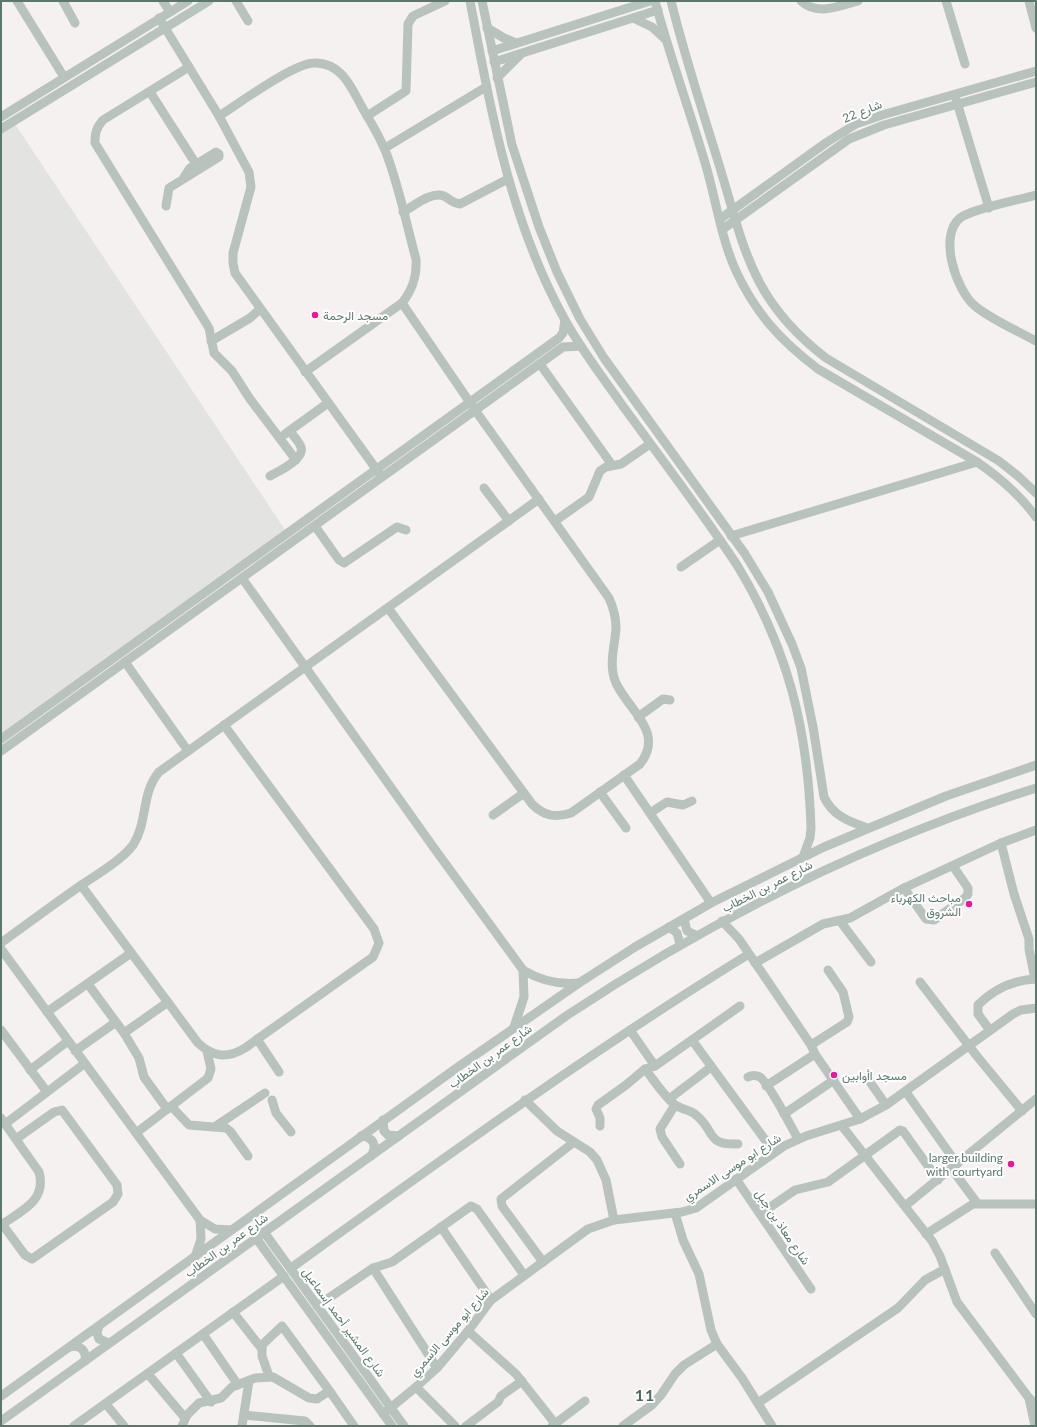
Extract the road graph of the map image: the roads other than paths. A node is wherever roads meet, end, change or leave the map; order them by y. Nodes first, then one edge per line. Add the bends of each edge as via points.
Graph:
1 (17, 1) edge
2 (63, 1) edge
3 (164, 1) edge
4 (188, 1) edge
5 (209, 1) edge
6 (236, 1) edge
7 (445, 1) edge
8 (470, 1) edge
9 (482, 1) edge
10 (650, 1) edge
11 (671, 1) edge
12 (800, 1) edge
13 (858, 1) edge
14 (946, 1) edge
15 (1029, 1) edge
16 (631, 4) edge
17 (657, 5) edge
18 (170, 12) junction
19 (159, 18) junction
20 (633, 18) junction
21 (248, 21) dead end
22 (75, 23) dead end
23 (165, 28) junction
24 (487, 28) junction
25 (1036, 28) edge
26 (667, 41) junction
27 (516, 43) junction
28 (492, 51) junction
29 (522, 53) junction
30 (494, 62) junction
31 (965, 64) dead end
32 (189, 67) junction
33 (1036, 71) edge
34 (64, 77) junction
35 (497, 78) junction
36 (1036, 82) edge
37 (486, 87) junction
38 (150, 92) junction
39 (955, 94) junction
40 (958, 104) junction
41 (219, 116) junction
42 (367, 116) junction
43 (1, 117) edge
44 (1, 129) edge
45 (385, 148) junction
46 (508, 179) junction
47 (1036, 195) edge
48 (166, 206) dead end
49 (989, 208) junction
50 (732, 210) junction
51 (403, 212) junction
52 (720, 219) junction
53 (736, 221) junction
54 (538, 227) junction
55 (723, 229) junction
56 (525, 232) junction
57 (546, 246) junction
58 (533, 251) junction
59 (402, 302) junction
60 (260, 310) junction
61 (565, 320) junction
62 (211, 341) junction
63 (1036, 341) edge
64 (581, 346) junction
65 (540, 364) junction
66 (305, 372) junction
67 (470, 402) junction
68 (328, 403) junction
69 (640, 408) junction
70 (475, 410) junction
71 (630, 416) junction
72 (290, 431) junction
73 (280, 438) junction
74 (650, 444) junction
75 (296, 460) junction
76 (976, 462) junction
77 (612, 465) junction
78 (376, 469) junction
79 (270, 476) dead end
80 (382, 478) junction
81 (484, 488) dead end
82 (1036, 493) edge
83 (539, 499) junction
84 (1034, 512) edge
85 (509, 521) junction
86 (555, 521) junction
87 (315, 526) junction
88 (406, 530) dead end
89 (732, 536) junction
90 (720, 540) junction
91 (681, 567) dead end
92 (242, 578) junction
93 (388, 608) junction
94 (780, 615) junction
95 (768, 621) junction
96 (125, 662) junction
97 (305, 667) junction
98 (670, 700) dead end
99 (638, 717) junction
100 (224, 725) junction
101 (1, 739) edge
102 (1, 751) edge
103 (188, 751) junction
104 (1036, 765) edge
105 (624, 775) junction
106 (1036, 788) edge
107 (600, 792) junction
108 (524, 793) junction
109 (692, 801) dead end
110 (650, 813) junction
111 (494, 815) dead end
112 (626, 828) dead end
113 (866, 828) junction
114 (1036, 830) edge
115 (1001, 843) junction
116 (803, 857) junction
117 (953, 866) junction
118 (81, 885) junction
119 (904, 888) junction
120 (711, 903) junction
121 (684, 919) junction
122 (722, 921) junction
123 (840, 921) junction
124 (670, 927) junction
125 (696, 935) junction
126 (1, 943) edge
127 (680, 944) junction
128 (1, 949) edge
129 (132, 953) junction
130 (749, 954) junction
131 (871, 962) dead end
132 (755, 963) junction
133 (523, 970) junction
134 (828, 970) dead end
135 (1035, 979) edge
136 (920, 982) dead end
137 (579, 983) junction
138 (88, 984) junction
139 (168, 1002) junction
140 (740, 1006) dead end
141 (1036, 1008) edge
142 (47, 1012) junction
143 (116, 1022) junction
144 (514, 1028) junction
145 (989, 1029) junction
146 (1, 1030) edge
147 (630, 1030) junction
148 (124, 1033) junction
149 (257, 1039) junction
150 (692, 1040) junction
151 (68, 1041) junction
152 (810, 1045) junction
153 (968, 1046) junction
154 (75, 1051) junction
155 (206, 1051) junction
156 (815, 1054) junction
157 (84, 1064) junction
158 (655, 1066) junction
159 (711, 1067) junction
160 (645, 1069) junction
161 (30, 1070) junction
162 (279, 1072) dead end
163 (748, 1077) dead end
164 (834, 1080) junction
165 (870, 1082) dead end
166 (766, 1086) junction
167 (47, 1092) junction
168 (265, 1092) dead end
169 (906, 1092) junction
170 (272, 1100) dead end
171 (525, 1100) junction
172 (1036, 1100) edge
173 (672, 1102) junction
174 (886, 1104) junction
175 (169, 1108) junction
176 (1022, 1111) junction
177 (784, 1114) junction
178 (860, 1119) junction
179 (383, 1120) junction
180 (3, 1121) edge
181 (216, 1126) junction
182 (600, 1126) dead end
183 (842, 1126) junction
184 (291, 1132) dead end
185 (136, 1133) junction
186 (360, 1136) junction
187 (399, 1136) junction
188 (16, 1139) junction
189 (798, 1139) junction
190 (574, 1142) junction
191 (738, 1144) dead end
192 (774, 1152) junction
193 (865, 1155) junction
194 (248, 1156) dead end
195 (371, 1156) junction
196 (680, 1164) dead end
197 (954, 1166) junction
198 (736, 1179) junction
199 (938, 1180) junction
200 (977, 1203) junction
201 (1036, 1204) edge
202 (904, 1206) junction
203 (674, 1212) junction
204 (760, 1214) junction
205 (200, 1220) junction
206 (614, 1220) junction
207 (2, 1225) edge
208 (441, 1227) junction
209 (232, 1230) junction
210 (264, 1232) junction
211 (926, 1234) junction
212 (256, 1238) junction
213 (995, 1253) dead end
214 (195, 1257) junction
215 (543, 1262) junction
216 (291, 1268) junction
217 (373, 1268) junction
218 (945, 1269) junction
219 (524, 1275) junction
220 (284, 1276) junction
221 (811, 1289) dead end
222 (491, 1300) junction
223 (318, 1306) junction
224 (1035, 1311) edge
225 (233, 1312) junction
226 (99, 1326) junction
227 (468, 1332) junction
228 (202, 1334) junction
229 (109, 1343) junction
230 (717, 1344) junction
231 (70, 1346) junction
232 (262, 1349) junction
233 (176, 1353) junction
234 (85, 1361) junction
235 (437, 1368) junction
236 (148, 1374) junction
237 (269, 1376) junction
238 (249, 1380) junction
239 (522, 1381) junction
240 (238, 1385) junction
241 (416, 1387) junction
242 (331, 1393) junction
243 (1, 1396) edge
244 (1033, 1401) edge
245 (211, 1402) junction
246 (585, 1402) dead end
247 (758, 1403) junction
248 (106, 1404) junction
249 (391, 1408) junction
250 (383, 1414) junction
251 (244, 1415) junction
252 (1, 1421) edge
253 (184, 1422) edge
254 (554, 1425) edge
255 (74, 1426) edge
256 (124, 1426) edge
257 (242, 1426) edge
258 (310, 1426) edge
259 (354, 1426) edge
260 (392, 1426) edge
261 (404, 1426) edge
262 (455, 1426) edge
263 (466, 1426) edge
264 (623, 1426) edge
265 (772, 1426) edge
266 (1034, 1426) edge

1 - 34 street
2 - 22 street
3 - 18 street
4 - 18 street
5 - 23 street
6 - 21 street
7 - 42 street via 413,16 408,24 406,91
8 - 37 street
9 - 24 street
10 - 16 street
11 - 50 street
12 - 13 street via 817,9 838,7
14 - 31 street
15 - 25 street
16 - 27 street
17 - 20 street
17 - 26 street
18 - 19 street
19 - 23 street
19 - 34 street
20 - 26 street via 652,27
20 - 29 street
23 - 32 street
23 - 44 street
24 - 27 street
24 - 28 street
26 - 52 street
27 - 28 street
28 - 30 street
29 - 30 street
29 - 35 street
30 - 35 street
32 - 38 street
32 - 41 street
33 - 39 street, شارع 22
34 - 43 street
35 - 54 street via 512,146
36 - 40 street, شارع 22
37 - 45 street
37 - 46 street
38 - 48 street via 200,164 169,188
38 - 62 street via 103,120 98,126 95,143 209,328
39 - 40 street
39 - 50 street, شارع 22 via 875,117 844,130
40 - 49 street
40 - 53 street, شارع 22 via 854,136
41 - 42 street via 297,67 314,63 332,67 344,77
41 - 60 street via 249,172 251,187 233,253 233,263 240,282
42 - 45 street
45 - 51 street
46 - 51 street via 460,204 455,204 440,194 433,195
46 - 56 street
47 - 49 street
49 - 63 street via 965,215 954,224 951,231 950,247 962,290 975,306
50 - 52 street, شارع 22
50 - 53 street
51 - 59 street via 416,259 416,268 412,287
52 - 55 street
53 - 55 street, شارع 22
53 - 82 street via 746,254 764,293 776,311 805,342 870,386 999,461
54 - 56 street via 531,233
54 - 57 street
55 - 76 street via 736,270 752,300 766,322 795,351 818,369 863,397
56 - 58 street
57 - 58 street via 536,245
57 - 69 street via 592,339
58 - 61 street
59 - 66 street
59 - 67 street
60 - 62 street
60 - 66 street
61 - 64 street
61 - 67 street via 563,333 559,338
62 - 73 street via 214,353 232,370 250,399
64 - 65 street via 563,347
64 - 71 street
65 - 70 street
65 - 77 street
66 - 68 street
67 - 70 street
67 - 78 street
68 - 72 street
68 - 78 street
69 - 71 street
69 - 89 street
70 - 80 street
70 - 83 street
71 - 74 street
72 - 73 street
72 - 75 street via 301,449
73 - 75 street
74 - 77 street via 621,464
74 - 90 street
75 - 79 street
76 - 84 street via 995,475
76 - 89 street
77 - 86 street via 600,471 589,497
78 - 80 street
78 - 101 street
80 - 87 street
81 - 85 street
83 - 85 street
83 - 86 street
85 - 93 street
86 - 99 street via 609,598 616,627 612,657 613,674
87 - 88 street via 339,560 344,563 397,527
87 - 92 street
89 - 94 street via 757,572
90 - 91 street
90 - 95 street via 753,591
92 - 96 street
92 - 97 street
93 - 97 street
93 - 108 street
94 - 95 street
94 - 113 street via 801,668 824,797 835,813
95 - 116 street via 785,665 803,741 811,828
96 - 102 street
96 - 103 street
97 - 100 street
97 - 133 street
98 - 99 street via 663,699
99 - 105 street via 647,730 649,748 640,764
100 - 103 street
100 - 149 street via 374,929 379,943 373,957
103 - 118 street via 153,778 140,829 132,846
104 - 113 street, شارع عمر بن الخطاب
105 - 107 street
105 - 110 street
106 - 122 street, شارع عمر بن الخطاب via 960,813 878,846 810,876
107 - 108 street via 571,813 561,816 550,816 540,812
107 - 112 street
108 - 111 street
109 - 110 street via 683,805 667,802
110 - 120 street
113 - 116 street, شارع عمر بن الخطاب
114 - 115 street
115 - 117 street
115 - 135 street via 1029,939
116 - 120 street, شارع عمر بن الخطاب
117 - 119 street
117 - 119 street via 968,888 968,894 934,920 926,919
118 - 126 street
118 - 129 street
119 - 123 street
120 - 121 street, شارع عمر بن الخطاب
121 - 124 street, شارع عمر بن الخطاب
121 - 125 street via 687,931
122 - 125 street, شارع عمر بن الخطاب
122 - 130 street
123 - 131 street
123 - 132 street via 823,924
124 - 127 street via 677,933
124 - 137 street, شارع عمر بن الخطاب
125 - 127 street, شارع عمر بن الخطاب
127 - 187 street, شارع عمر بن الخطاب via 566,1016
128 - 142 street
129 - 138 street
129 - 139 street
130 - 132 street
130 - 147 street
132 - 152 street
133 - 137 street via 536,978 550,982
133 - 144 street via 524,997
134 - 152 street via 844,996 849,1017 846,1022
135 - 145 street via 1005,986 978,1005 978,1014
136 - 153 street
137 - 144 street, شارع عمر بن الخطاب
138 - 142 street
138 - 143 street
139 - 148 street
139 - 155 street
140 - 150 street
141 - 145 street, شارع ابو موسى الاسمري via 1021,1010
142 - 151 street
143 - 148 street
143 - 154 street
144 - 179 street, شارع عمر بن الخطاب
145 - 153 street, شارع ابو موسى الاسمري
146 - 161 street
147 - 158 street
147 - 171 street
148 - 175 street via 139,1058 144,1077
149 - 155 street via 231,1055 216,1055
149 - 162 street
150 - 158 street
150 - 159 street
151 - 154 street
151 - 161 street
152 - 156 street
153 - 169 street, شارع ابو موسى الاسمري
153 - 176 street
154 - 157 street
155 - 175 street via 211,1069 208,1078
156 - 164 street
156 - 166 street
157 - 167 street
157 - 185 street
158 - 160 street
159 - 173 street
159 - 192 street
160 - 173 street
160 - 182 street via 596,1107
161 - 167 street
163 - 166 street via 758,1076
164 - 177 street
164 - 178 street
165 - 174 street
166 - 177 street
167 - 180 street
168 - 181 street
169 - 174 street, شارع ابو موسى الاسمري
169 - 197 street
170 - 184 street via 276,1113
171 - 190 street via 557,1131
171 - 216 street
172 - 176 street
173 - 191 street via 695,1114 719,1143
173 - 196 street via 660,1129 662,1137
174 - 178 street, شارع ابو موسى الاسمري
175 - 181 street via 184,1123 194,1127
175 - 185 street
176 - 197 street
177 - 189 street
178 - 183 street, شارع ابو موسى الاسمري
179 - 186 street, شارع عمر بن الخطاب
179 - 187 street via 384,1131 388,1136
180 - 188 street
181 - 194 street via 230,1131
183 - 189 street, شارع ابو موسى الاسمري
183 - 193 street
185 - 205 street
186 - 195 street via 372,1140 374,1151
186 - 209 street, شارع عمر بن الخطاب
187 - 195 street, شارع عمر بن الخطاب
188 - 207 street via 39,1172 40,1189 32,1204
188 - 207 street via 54,1112 62,1110 117,1185 118,1194 113,1202 32,1259 25,1255
189 - 192 street, شارع ابو موسى الاسمري
190 - 206 street via 590,1152 603,1169
190 - 215 street via 501,1199 502,1206
192 - 198 street, شارع ابو موسى الاسمري
193 - 199 street via 902,1130
193 - 202 street
193 - 204 street via 828,1182 795,1190
195 - 210 street, شارع عمر بن الخطاب
197 - 199 street
197 - 200 street
198 - 203 street, شارع ابو موسى الاسمري via 696,1208
198 - 204 street, شارع معاذ بن جبل
199 - 202 street
200 - 201 street
200 - 211 street via 965,1207
202 - 211 street
203 - 206 street, شارع ابو موسى الاسمري
203 - 230 street via 683,1240 700,1274 711,1330
204 - 221 street, شارع معاذ بن جبل
205 - 209 street via 215,1229
205 - 214 street via 200,1239
206 - 215 street, شارع ابو موسى الاسمري via 588,1229
208 - 217 street via 392,1262
208 - 219 street via 469,1207 475,1207
208 - 222 street
209 - 214 street, شارع عمر بن الخطاب
210 - 212 street, شارع عمر بن الخطاب
210 - 216 street, شارع المشير أحمد إسماعيل
211 - 218 street via 936,1248
212 - 220 street, شارع المشير أحمد إسماعيل
212 - 229 street, شارع عمر بن الخطاب
213 - 224 street
214 - 226 street, شارع عمر بن الخطاب
215 - 219 street, شارع ابو موسى الاسمري
216 - 223 street, شارع المشير أحمد إسماعيل
217 - 223 street
217 - 235 street
218 - 244 street via 952,1290 965,1313
218 - 247 street via 925,1280 898,1308
219 - 222 street, شارع ابو موسى الاسمري
220 - 225 street
220 - 250 street, شارع المشير أحمد إسماعيل
222 - 227 street, شارع ابو موسى الاسمري
223 - 249 street, شارع المشير أحمد إسماعيل
225 - 228 street
225 - 232 street
226 - 229 street via 99,1339
226 - 231 street, شارع عمر بن الخطاب
227 - 235 street, شارع ابو موسى الاسمري
227 - 239 street via 500,1358
228 - 233 street
228 - 240 street
229 - 234 street, شارع عمر بن الخطاب
230 - 247 street
230 - 264 street via 684,1366 652,1404
231 - 234 street via 83,1349
231 - 243 street, شارع عمر بن الخطاب
232 - 237 street
232 - 242 street via 264,1341 282,1326
233 - 236 street
233 - 245 street
234 - 252 street, شارع عمر بن الخطاب
235 - 241 street, شارع ابو موسى الاسمري
236 - 248 street
236 - 253 street
237 - 238 street
237 - 242 street via 281,1380 309,1398 318,1398 326,1392
238 - 240 street
238 - 251 street
239 - 254 street
239 - 263 street
240 - 245 street
241 - 249 street, شارع ابو موسى الاسمري
241 - 262 street
242 - 259 street
244 - 266 street
245 - 253 street via 199,1403
246 - 254 street
247 - 265 street
248 - 255 street
248 - 256 street
249 - 250 street, شارع ابو موسى الاسمري
249 - 261 street, شارع المشير أحمد إسماعيل
250 - 260 street, شارع المشير أحمد إسماعيل
251 - 257 street
251 - 258 street via 305,1421

